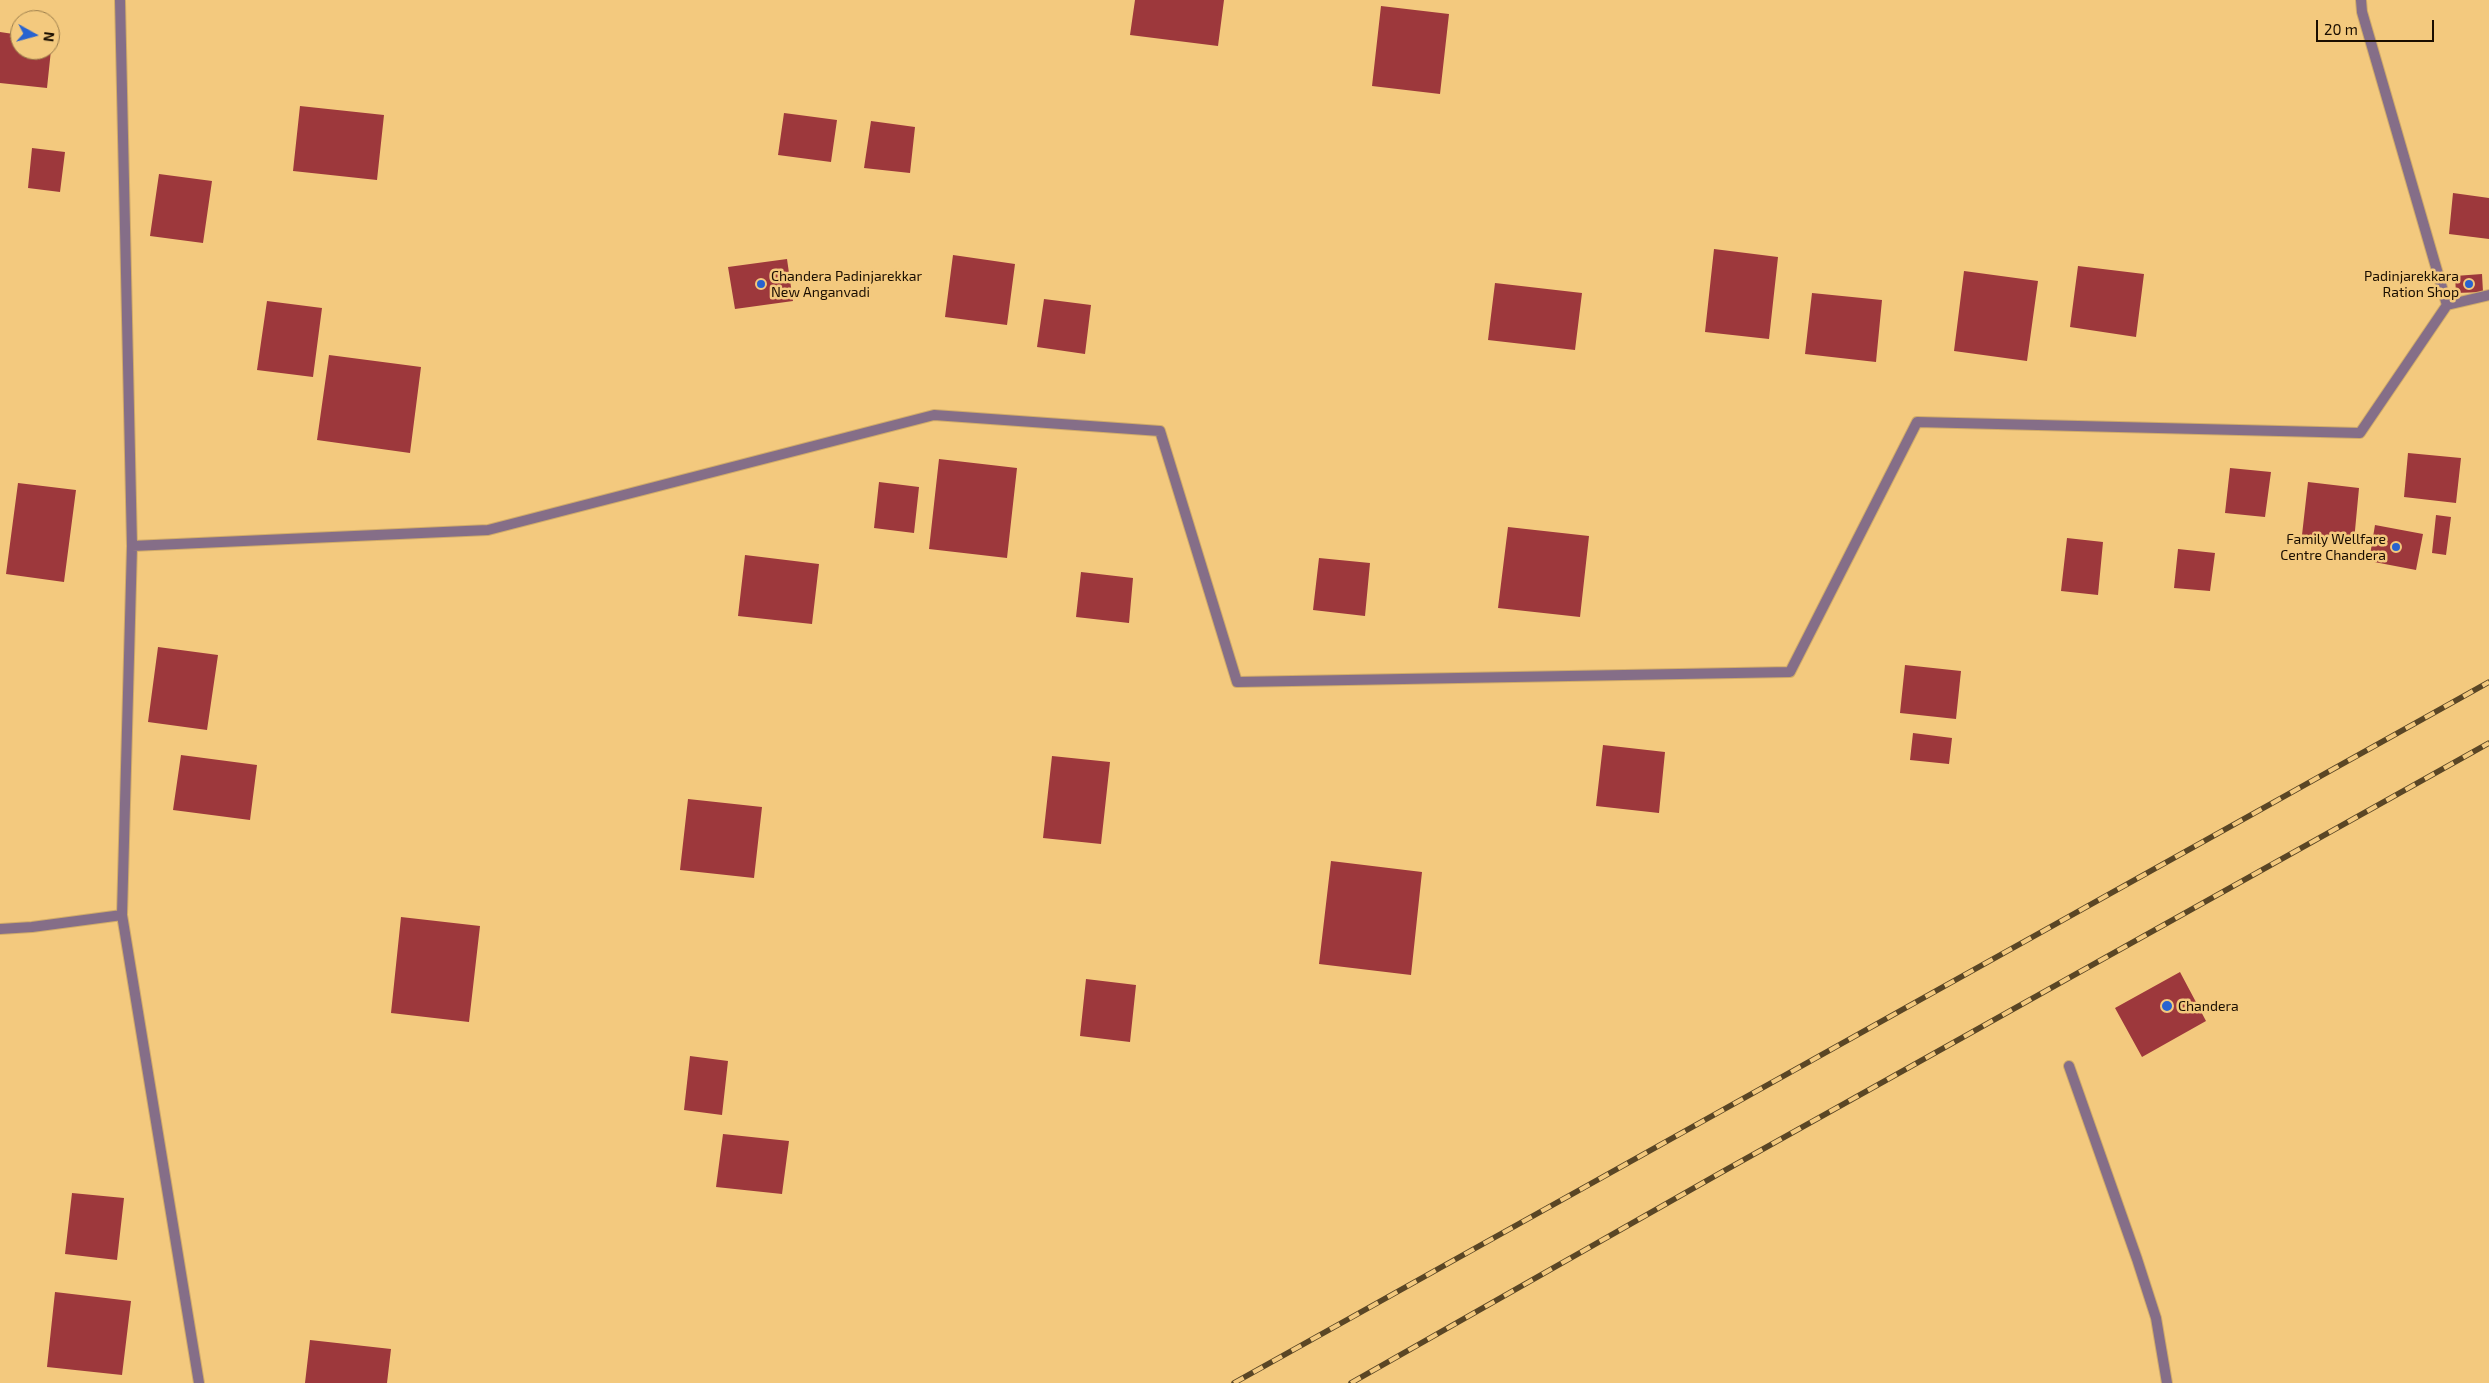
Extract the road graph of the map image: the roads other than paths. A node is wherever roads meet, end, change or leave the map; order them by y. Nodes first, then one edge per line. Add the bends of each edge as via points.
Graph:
1 (120, 0) edge
2 (2361, 0) edge
3 (2489, 295) edge
4 (2447, 305) junction
5 (132, 546) junction
6 (122, 915) junction
7 (0, 929) edge
8 (2069, 1066) dead end
9 (199, 1383) edge
10 (2167, 1383) edge

1 - 5 street
2 - 4 street
3 - 4 street
4 - 5 street via 2360,433 1917,422 1790,672 1237,682 1160,431 934,415 488,530
5 - 6 street
6 - 7 street
6 - 9 street
8 - 10 street via 2153,1309

